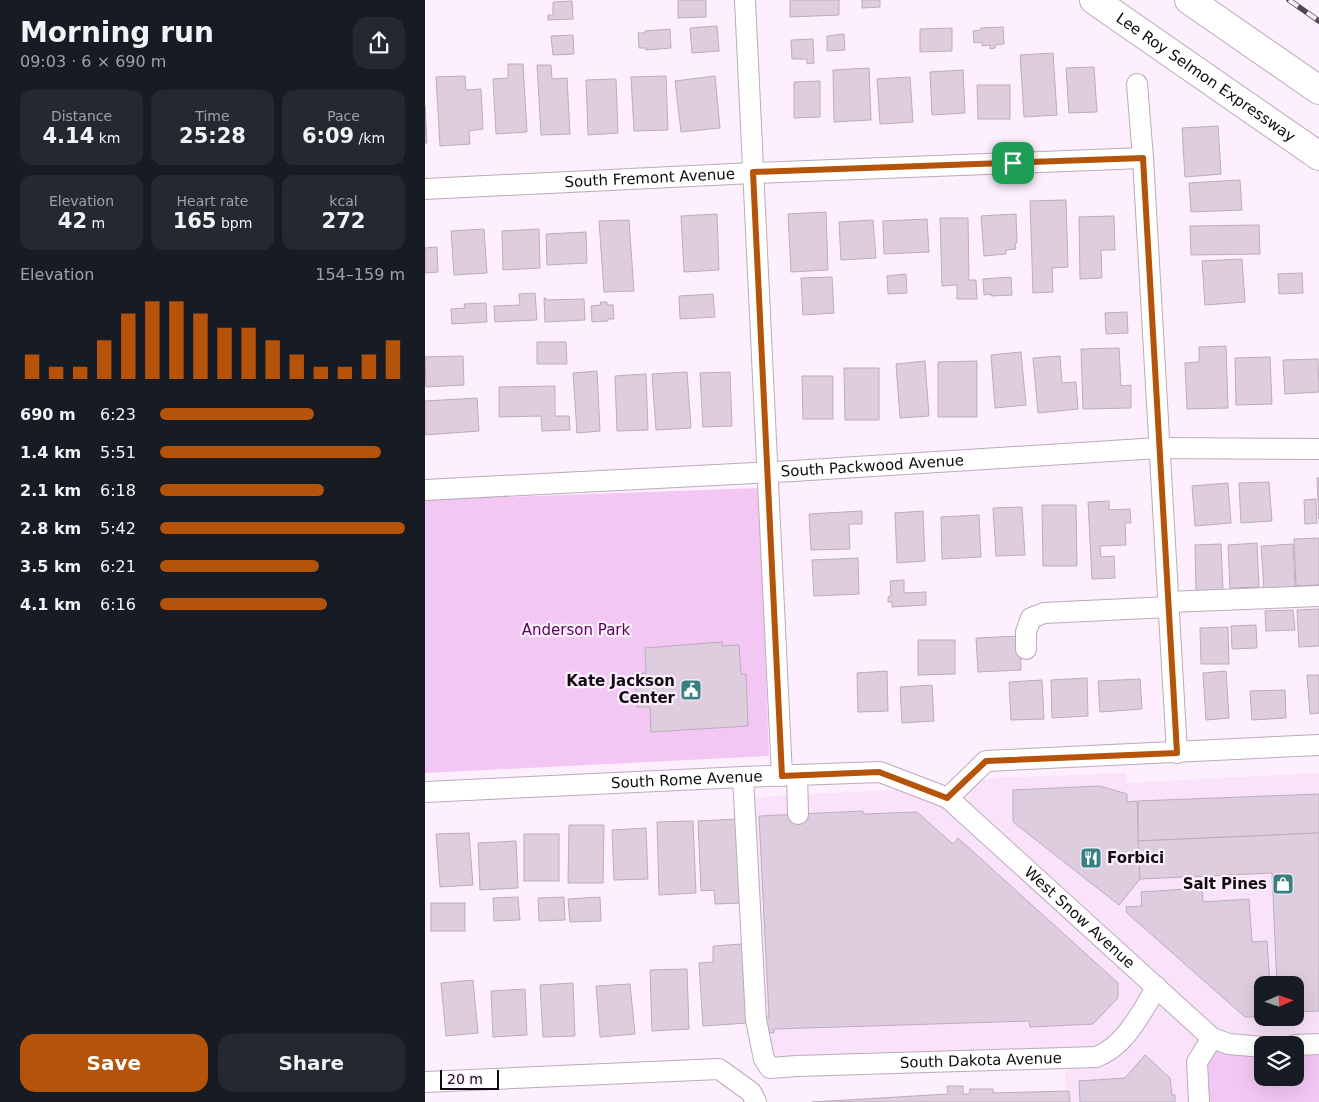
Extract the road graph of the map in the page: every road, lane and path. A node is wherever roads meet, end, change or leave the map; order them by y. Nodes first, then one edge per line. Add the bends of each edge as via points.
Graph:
1 (745, 0) edge
2 (1094, 0) edge
3 (1189, 0) edge
4 (1137, 84) dead end
5 (1319, 90) edge
6 (1319, 156) edge
7 (1143, 158) junction
8 (753, 172) junction
9 (425, 188) edge
10 (1159, 448) junction
11 (1319, 449) edge
12 (767, 472) junction
13 (425, 490) edge
14 (1319, 596) edge
15 (1169, 604) junction
16 (1027, 649) dead end
17 (1319, 746) edge
18 (1177, 753) junction
19 (789, 775) junction
20 (743, 777) junction
21 (425, 792) edge
22 (947, 798) junction
23 (798, 814) dead end
24 (1157, 988) junction
25 (1212, 1038) junction
26 (1319, 1044) edge
27 (1304, 1045) edge
28 (1254, 1046) edge
29 (425, 1082) edge
30 (756, 1102) edge
31 (1199, 1102) edge

1 - 8 street
2 - 6 highway, Lee Roy Selmon Expressway
3 - 5 highway
4 - 7 street
7 - 8 street, South Fremont Avenue
7 - 10 street
8 - 9 street, South Fremont Avenue
8 - 12 street
10 - 11 street, South Packwood Avenue
10 - 12 street, South Packwood Avenue
10 - 15 street
12 - 13 street, South Packwood Avenue
12 - 19 street
14 - 15 street
15 - 16 street via 1044,613 1031,618 1026,632
15 - 18 street
17 - 18 street
18 - 22 street via 986,761
19 - 20 street, South Rome Avenue
19 - 22 street, South Rome Avenue via 879,772
19 - 23 street
20 - 21 street, South Rome Avenue
20 - 24 street, South Dakota Avenue via 756,1020 764,1059 770,1068 1096,1057 1109,1052 1123,1038
22 - 24 street, West Snow Avenue
24 - 25 street, West Snow Avenue
25 - 28 street via 1229,1044
25 - 31 street via 1197,1062
26 - 27 street
29 - 30 street via 719,1069 751,1092

